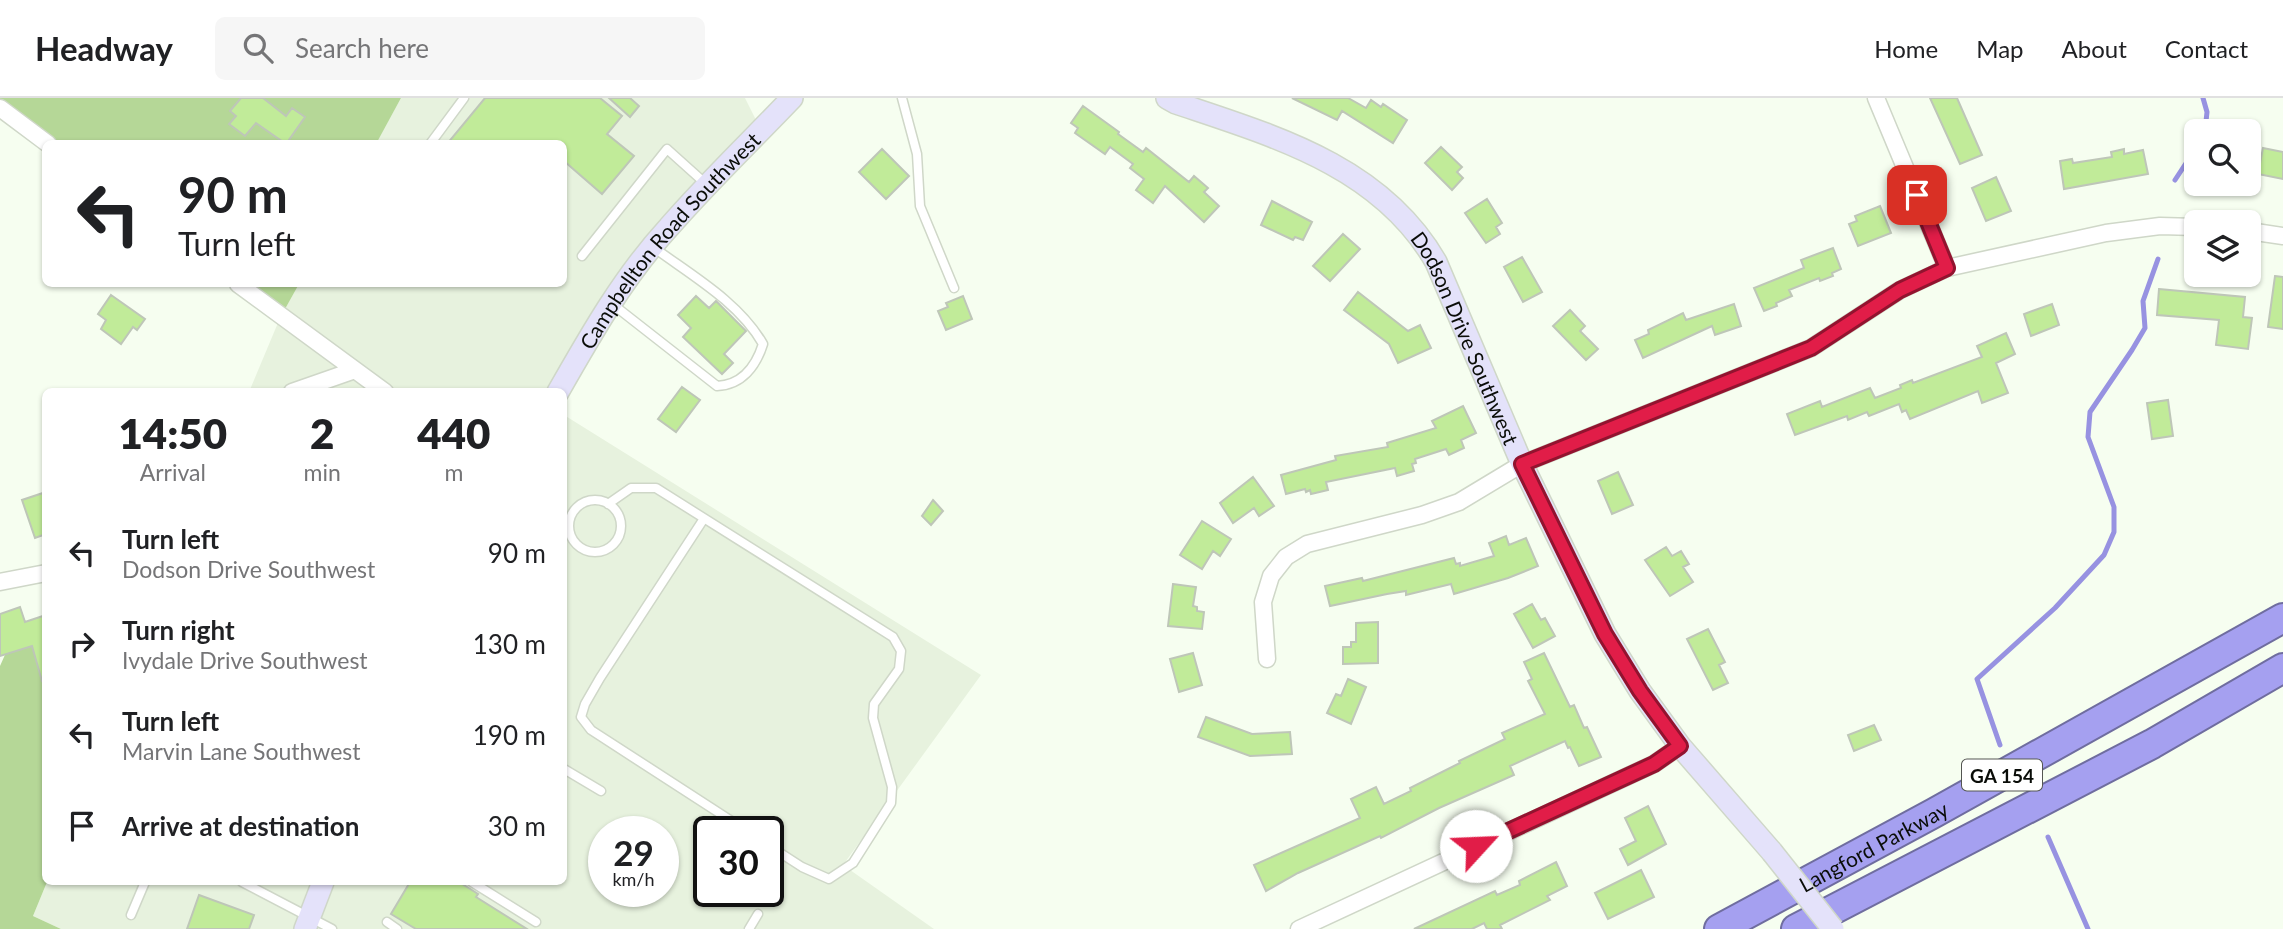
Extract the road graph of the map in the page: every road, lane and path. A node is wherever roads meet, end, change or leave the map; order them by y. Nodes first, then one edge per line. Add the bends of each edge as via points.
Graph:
1 (464, 98) edge
2 (792, 98) edge
3 (902, 98) edge
4 (1167, 98) edge
5 (1876, 98) edge
6 (0, 108) edge
7 (43, 140) edge
8 (433, 140) edge
9 (708, 186) junction
10 (2184, 227) edge
11 (2261, 233) edge
12 (2283, 236) edge
13 (653, 247) junction
14 (582, 256) dead end
15 (1947, 268) junction
16 (242, 287) edge
17 (954, 288) dead end
18 (611, 303) junction
19 (355, 370) junction
20 (303, 388) edge
21 (380, 388) edge
22 (560, 388) edge
23 (1522, 464) junction
24 (608, 504) junction
25 (567, 513) edge
26 (703, 520) junction
27 (42, 574) edge
28 (0, 582) edge
29 (2283, 618) edge
30 (1267, 659) dead end
31 (2283, 668) edge
32 (1680, 746) junction
33 (567, 771) edge
34 (601, 791) dead end
35 (724, 816) edge
36 (784, 855) edge
37 (144, 885) edge
38 (247, 885) edge
39 (322, 885) edge
40 (477, 885) edge
41 (758, 914) dead end
42 (131, 915) dead end
43 (387, 922) dead end
44 (536, 922) dead end
45 (308, 923) edge
46 (331, 929) edge
47 (397, 929) edge
48 (749, 929) edge
49 (1299, 929) edge
50 (1719, 929) edge
51 (1796, 929) edge
52 (1833, 929) edge

1 - 8 lane
2 - 9 street, Campbellton Road Southwest
3 - 17 lane via 917,154 920,206
4 - 23 street, Dodson Drive Southwest via 1318,156 1365,184 1408,219 1436,262
5 - 15 street
6 - 7 street
9 - 13 street, Campbellton Road Southwest
9 - 14 lane via 667,149
10 - 15 street via 2106,233
11 - 12 street
13 - 18 street, Campbellton Road Southwest
13 - 18 lane via 756,331 763,344 748,373 717,386
15 - 23 street via 1900,290 1811,348
16 - 19 street
18 - 22 street, Campbellton Road Southwest
19 - 20 street
19 - 21 street
23 - 30 street via 1459,502 1307,544 1286,557 1270,576 1263,602
23 - 32 street, Dodson Drive Southwest via 1605,634
24 - 25 lane via 592,501
24 - 25 lane via 621,525 616,541 603,551 578,546
24 - 26 lane via 631,488 656,488
26 - 35 lane via 600,678 581,717 591,730
26 - 36 lane via 893,637 901,651 899,669 873,711 892,787 891,803 853,863 829,879
27 - 28 street
29 - 50 highway, Langford Parkway / GA 154
31 - 51 highway, Langford Parkway / GA 154 via 2152,744
32 - 49 street via 1654,764
32 - 52 street, Dodson Drive Southwest, bridge
33 - 34 lane
37 - 42 lane
38 - 45 lane
39 - 45 street
40 - 44 lane
41 - 48 lane
43 - 47 lane
45 - 46 lane

